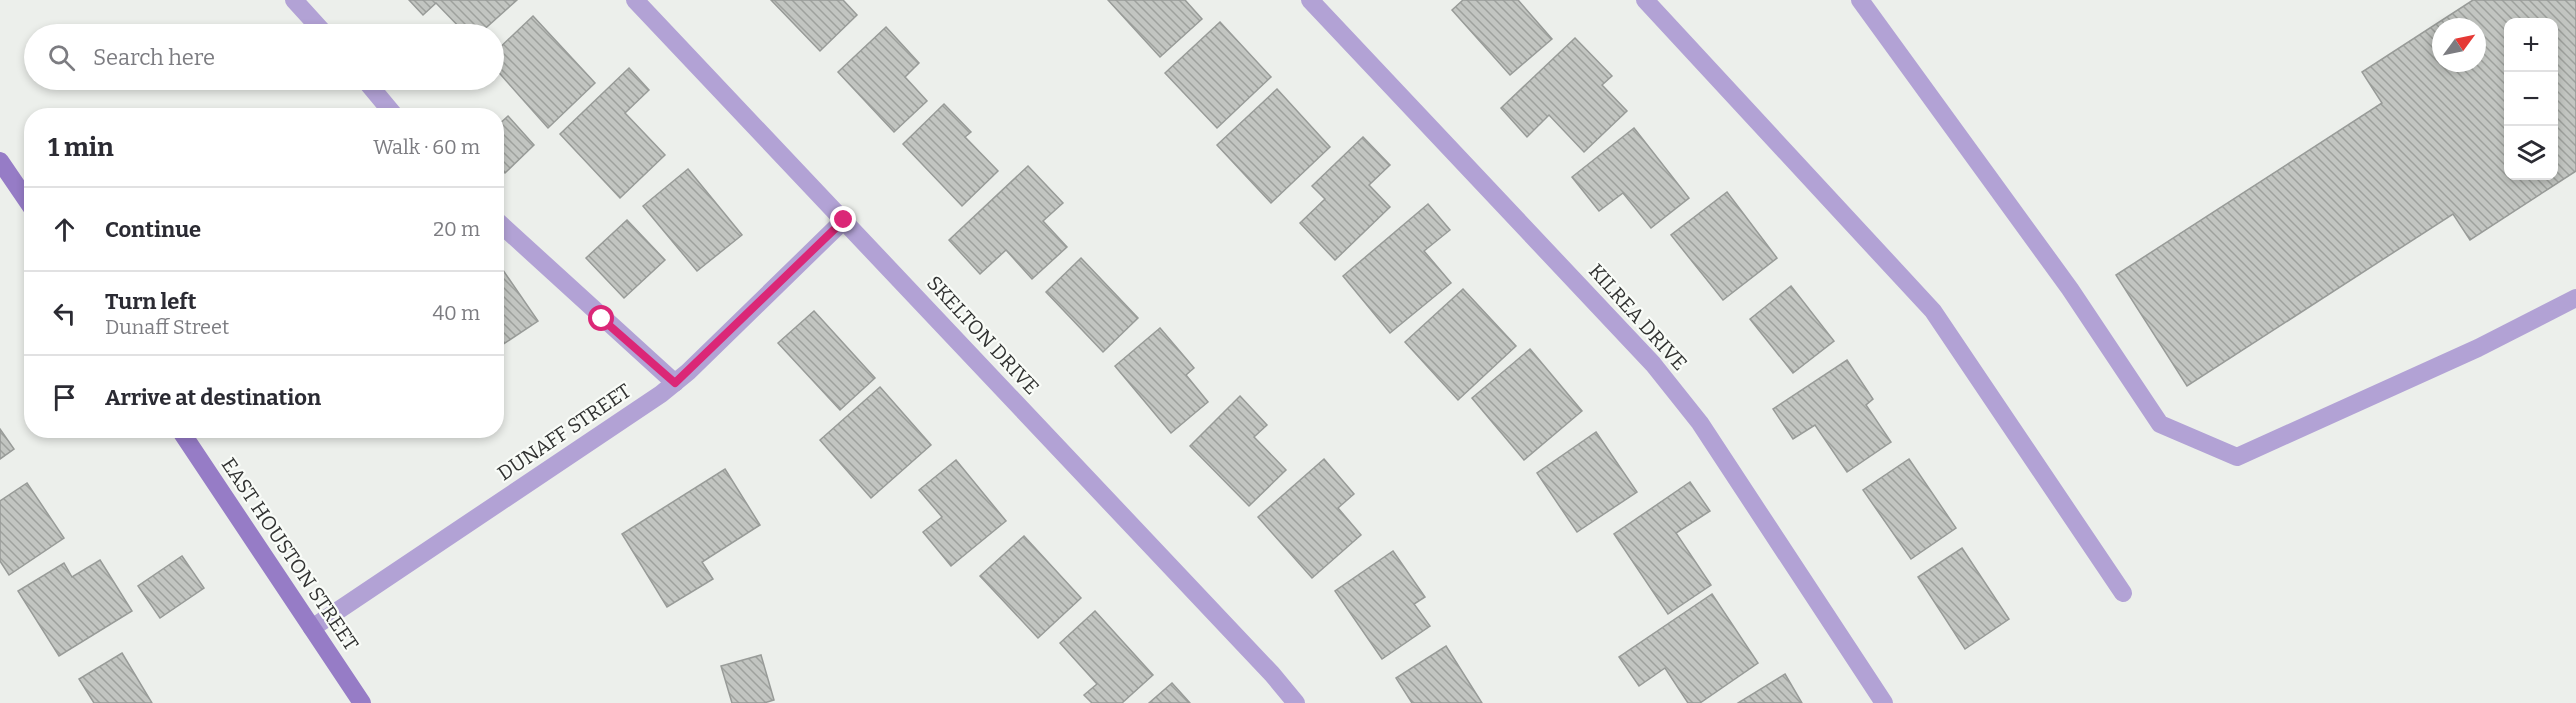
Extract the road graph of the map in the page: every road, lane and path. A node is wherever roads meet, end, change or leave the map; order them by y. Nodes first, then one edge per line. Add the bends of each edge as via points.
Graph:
1 (294, 0) edge
2 (635, 0) edge
3 (1310, 0) edge
4 (1645, 0) edge
5 (1860, 0) edge
6 (316, 24) edge
7 (373, 90) edge
8 (388, 108) edge
9 (0, 161) edge
10 (24, 196) edge
11 (844, 220) junction
12 (504, 227) edge
13 (2576, 298) edge
14 (675, 383) junction
15 (185, 438) edge
16 (2123, 593) dead end
17 (312, 628) junction
18 (362, 703) edge
19 (1296, 703) edge
20 (1884, 703) edge

1 - 6 street
2 - 11 street, SKELTON DRIVE
3 - 20 street, KILREA DRIVE via 1653,364 1700,423
4 - 16 street via 1933,311
5 - 13 street via 2070,289 2160,424 2236,457 2478,348
7 - 8 street
9 - 10 main road
11 - 14 street, DUNAFF STREET
11 - 19 street, SKELTON DRIVE
12 - 14 street
14 - 17 street, DUNAFF STREET
15 - 17 main road, EAST HOUSTON STREET
17 - 18 main road, EAST HOUSTON STREET

